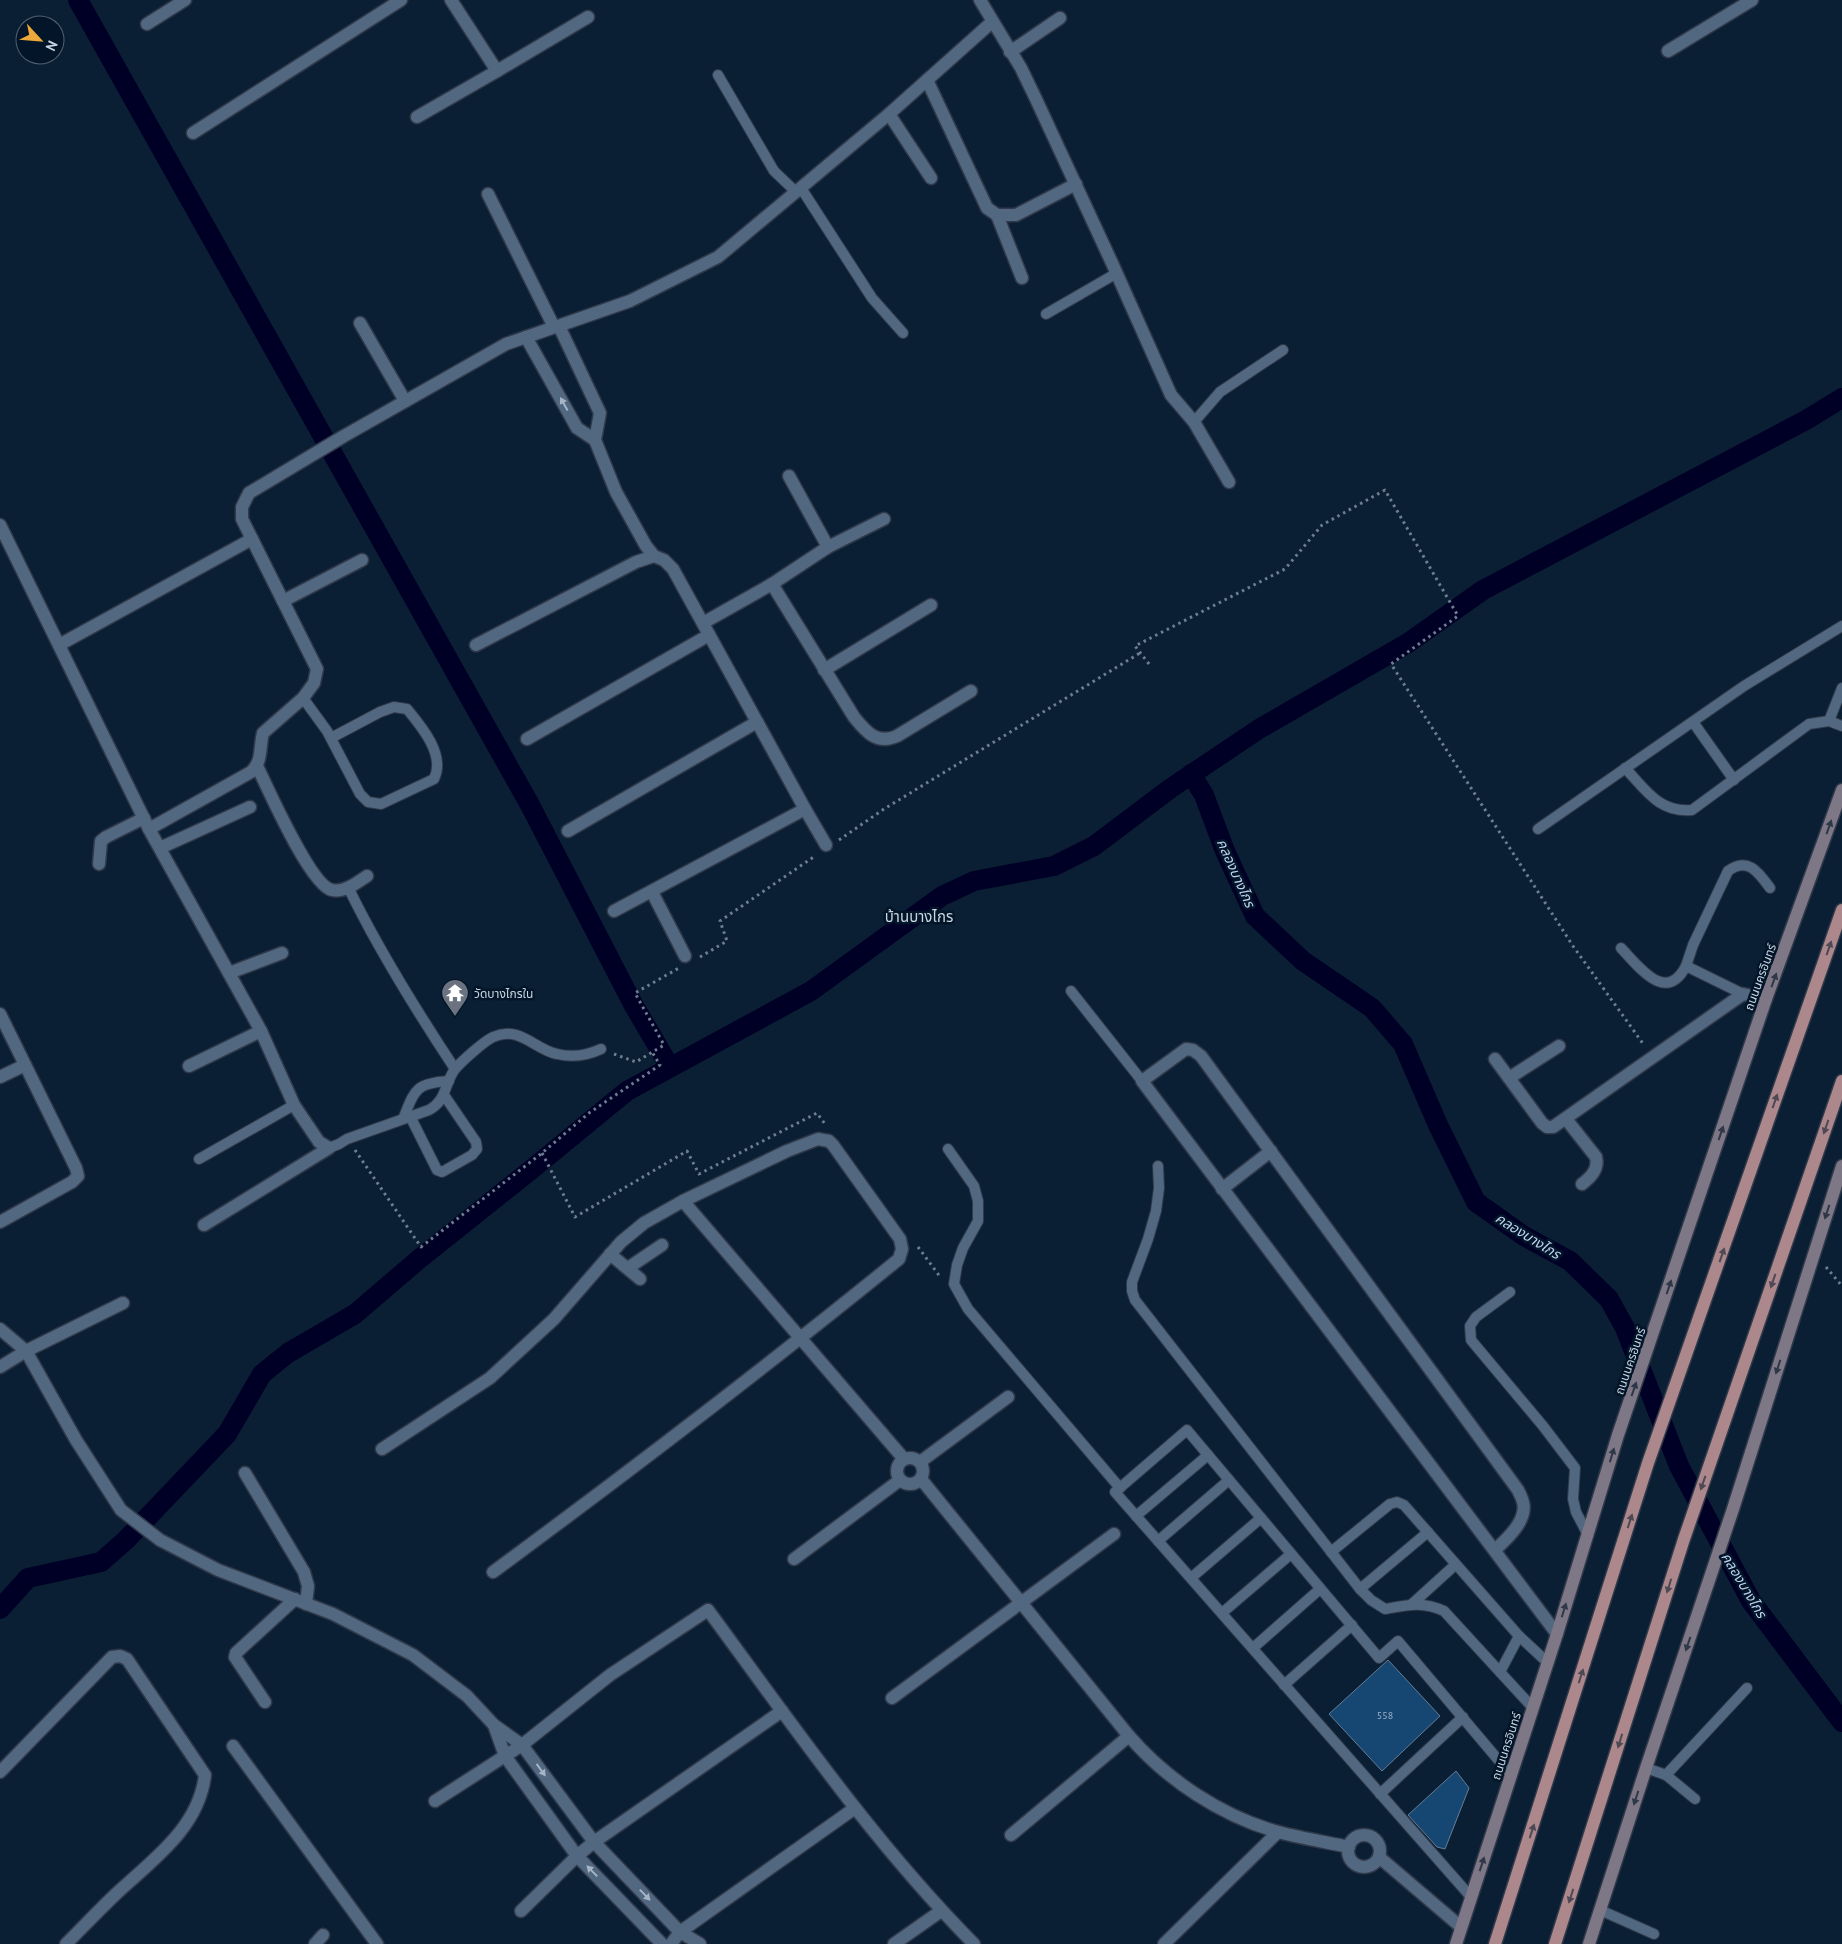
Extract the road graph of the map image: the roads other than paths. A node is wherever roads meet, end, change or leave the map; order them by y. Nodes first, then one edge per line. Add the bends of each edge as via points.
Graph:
1 (184, 0) edge
2 (401, 0) edge
3 (451, 0) edge
4 (980, 0) edge
5 (1752, 0) edge
6 (588, 17) dead end
7 (1060, 18) dead end
8 (992, 22) junction
9 (147, 24) dead end
10 (1668, 51) dead end
11 (1010, 52) junction
12 (497, 71) junction
13 (718, 75) dead end
14 (927, 80) junction
15 (889, 114) junction
16 (417, 117) dead end
17 (193, 133) dead end
18 (931, 178) dead end
19 (1076, 184) junction
20 (798, 190) junction
21 (488, 194) dead end
22 (997, 215) junction
23 (1117, 273) junction
24 (1022, 278) dead end
25 (1046, 314) dead end
26 (360, 323) dead end
27 (556, 327) junction
28 (902, 333) dead end
29 (526, 337) junction
30 (1283, 350) dead end
31 (404, 402) junction
32 (1194, 422) junction
33 (595, 440) junction
34 (789, 476) dead end
35 (1229, 482) dead end
36 (884, 519) dead end
37 (0, 525) edge
38 (252, 539) junction
39 (828, 547) junction
40 (654, 556) junction
41 (362, 560) dead end
42 (772, 584) junction
43 (283, 601) junction
44 (931, 606) dead end
45 (703, 623) junction
46 (1842, 626) edge
47 (710, 635) junction
48 (476, 644) dead end
49 (59, 645) junction
50 (824, 670) junction
51 (1842, 688) edge
52 (971, 691) dead end
53 (303, 698) junction
54 (1829, 721) junction
55 (757, 722) junction
56 (1694, 722) junction
57 (1842, 726) edge
58 (331, 738) junction
59 (527, 739) dead end
60 (257, 766) junction
61 (1626, 768) junction
62 (1734, 780) junction
63 (1842, 790) edge
64 (250, 807) dead end
65 (805, 809) junction
66 (147, 824) junction
67 (1538, 829) dead end
68 (568, 831) dead end
69 (826, 847) road end
70 (160, 848) junction
71 (99, 864) dead end
72 (367, 876) dead end
73 (348, 887) junction
74 (1770, 888) dead end
75 (652, 892) junction
76 (1842, 910) edge
77 (614, 912) dead end
78 (1621, 948) dead end
79 (282, 953) dead end
80 (688, 960) road end
81 (1686, 966) junction
82 (229, 973) junction
83 (1071, 991) dead end
84 (1743, 994) junction
85 (1766, 999) junction
86 (0, 1014) edge
87 (261, 1031) junction
88 (1559, 1046) dead end
89 (601, 1049) road end
90 (1495, 1059) dead end
91 (25, 1065) junction
92 (189, 1066) dead end
93 (455, 1069) junction
94 (0, 1078) edge
95 (1509, 1078) junction
96 (449, 1081) junction
97 (1142, 1081) junction
98 (1842, 1081) edge
99 (444, 1095) junction
100 (294, 1105) junction
101 (406, 1118) junction
102 (1566, 1119) junction
103 (329, 1148) junction
104 (948, 1149) dead end
105 (1270, 1151) junction
106 (199, 1159) dead end
107 (1158, 1166) dead end
108 (1842, 1166) edge
109 (1582, 1184) dead end
110 (1222, 1189) junction
111 (682, 1201) junction
112 (0, 1222) edge
113 (204, 1225) dead end
114 (662, 1245) dead end
115 (610, 1254) junction
116 (628, 1268) junction
117 (640, 1278) dead end
118 (1510, 1292) dead end
119 (123, 1303) dead end
120 (0, 1329) edge
121 (800, 1339) junction
122 (26, 1351) junction
123 (0, 1367) edge
124 (1008, 1397) dead end
125 (382, 1449) dead end
126 (1208, 1455) junction
127 (904, 1459) junction
128 (920, 1462) junction
129 (245, 1473) dead end
130 (921, 1478) junction
131 (900, 1480) junction
132 (1229, 1480) junction
133 (1120, 1488) junction
134 (1136, 1516) junction
135 (1261, 1518) junction
136 (1428, 1532) junction
137 (1114, 1534) dead end
138 (1588, 1535) junction
139 (1158, 1541) junction
140 (1495, 1550) junction
141 (1331, 1552) junction
142 (1291, 1554) junction
143 (794, 1559) dead end
144 (1455, 1564) junction
145 (493, 1572) dead end
146 (1191, 1578) junction
147 (1320, 1588) junction
148 (1360, 1588) junction
149 (1022, 1601) junction
150 (300, 1602) junction
151 (1412, 1604) junction
152 (1222, 1613) junction
153 (1352, 1625) junction
154 (1557, 1634) junction
155 (1519, 1636) junction
156 (1253, 1648) junction
157 (1547, 1662) junction
158 (1500, 1672) junction
159 (1284, 1685) junction
160 (1747, 1688) dead end
161 (892, 1698) dead end
162 (265, 1702) dead end
163 (1533, 1708) junction
164 (782, 1711) junction
165 (1463, 1717) junction
166 (494, 1725) junction
167 (1129, 1736) junction
168 (522, 1745) junction
169 (233, 1746) dead end
170 (506, 1756) junction
171 (1646, 1768) junction
172 (0, 1772) edge
173 (1511, 1775) junction
174 (1666, 1775) junction
175 (1380, 1794) junction
176 (1695, 1798) dead end
177 (436, 1800) dead end
178 (855, 1808) junction
179 (1278, 1832) junction
180 (1011, 1835) dead end
181 (594, 1842) junction
182 (1349, 1847) junction
183 (577, 1856) junction
184 (1379, 1857) junction
185 (1471, 1897) junction
186 (1600, 1910) junction
187 (521, 1911) dead end
188 (941, 1911) junction
189 (1461, 1927) junction
190 (680, 1932) junction
191 (1654, 1934) dead end
192 (66, 1944) edge
193 (377, 1944) edge
194 (662, 1944) edge
195 (671, 1944) edge
196 (700, 1944) edge
197 (894, 1944) edge
198 (974, 1944) edge
199 (1164, 1944) edge
200 (1456, 1944) edge
201 (1495, 1944) edge
202 (1555, 1944) edge
203 (1589, 1944) edge

1 - 9 street
2 - 17 street
3 - 12 street
4 - 8 street
5 - 10 street
6 - 12 street
7 - 11 street
8 - 11 street
8 - 14 street
11 - 19 street via 1021,68
12 - 16 street
13 - 20 lane via 774,170
14 - 15 street
14 - 22 street via 987,208
15 - 18 street
15 - 20 street
19 - 22 street via 1016,215
19 - 23 street
20 - 27 street via 718,257 630,300
20 - 28 lane via 872,298
21 - 27 street
22 - 24 street
23 - 25 lane
23 - 32 street via 1171,395
26 - 31 street
27 - 29 street
27 - 33 street via 600,413
29 - 31 street via 506,344
33 -> 29 street via 577,428
30 - 32 lane via 1220,392
31 - 38 street via 249,493 242,506 242,519
32 - 35 street
33 - 40 street via 616,492
34 - 39 street
36 - 39 street
37 - 49 street
38 - 43 street
38 - 49 street
39 - 42 street
40 - 45 street via 673,569
40 - 48 street via 636,562
41 - 43 street
42 - 45 street
42 - 50 street
43 - 53 street via 317,669 314,683
44 - 50 street
45 - 47 street
46 - 56 lane via 1744,686
47 - 55 street
47 - 59 street
49 - 66 street
50 - 52 street via 863,728 874,737 887,740
51 - 54 lane
53 - 58 lane
53 - 60 street via 263,733
54 - 57 lane
54 - 62 lane via 1809,724
55 - 65 street
55 - 68 street
56 - 61 lane
56 - 62 lane
58 - 58 lane via 360,794 368,802 381,804 434,779 437,773 437,762 427,733 407,709 394,707 380,712
60 - 66 street via 251,772
60 - 73 street via 292,838 319,882 326,889 335,891
61 - 62 lane via 1658,803 1681,811 1692,810
61 - 67 lane
85 -> 63 main road, ถนนนครอินทร์
64 - 70 street
65 - 69 street
65 - 75 street
66 - 70 street
66 - 71 street via 101,841
70 - 82 street
72 - 73 street
73 - 93 lane via 407,997
74 - 81 lane via 1753,868 1735,866 1728,872
75 - 77 street
75 - 80 street
201 -> 76 main road via 1648,1463
78 - 81 lane via 1657,982 1666,984 1675,980
79 - 82 street
81 - 84 lane
82 - 87 street
83 - 97 lane
84 - 85 street
84 - 102 street
138 -> 85 main road, ถนนนครอินทร์ via 1618,1435
86 - 91 street
87 - 92 street
87 - 100 street
88 - 95 street
89 - 93 lane via 585,1056 555,1054 524,1037 504,1034 484,1043
90 - 95 street
91 - 94 street
91 - 112 street via 78,1176
93 - 96 lane
95 - 102 street via 1547,1127
96 - 99 lane
96 - 101 lane via 421,1086 413,1096
97 - 105 street via 1186,1049 1193,1050 1201,1056
97 - 110 street
98 -> 202 main road via 1684,1539
99 - 101 lane via 438,1105
99 - 101 lane via 476,1142 477,1149 472,1155 442,1172 437,1170
100 - 103 street via 319,1142
100 - 106 lane
101 - 103 lane
102 - 109 street via 1598,1164
103 - 113 street
104 - 133 lane via 974,1186 978,1201 978,1221 963,1248 954,1284 968,1309
105 - 110 street
105 - 140 street via 1518,1490 1524,1502 1524,1513 1509,1537
107 - 141 lane via 1156,1211 1132,1282 1135,1300
108 -> 171 main road via 1733,1509
110 - 140 street
111 - 115 street via 630,1233
111 - 121 street
111 - 121 street via 818,1139 833,1145 895,1232 902,1249 898,1259
114 - 116 street
115 - 116 street
115 - 125 street via 554,1319 490,1378
116 - 117 street
118 - 138 lane via 1476,1317 1470,1326 1471,1340 1575,1468 1573,1499
119 - 122 street
120 - 122 street
121 - 127 street
121 - 145 street
122 - 123 street
122 - 150 street via 76,1440 121,1510 160,1540 218,1570
124 - 128 street
126 - 132 lane
126 - 133 lane via 1187,1430
126 - 134 lane
127 - 128 street via 910,1457
127 - 131 street via 897,1468
128 - 130 street
129 - 150 street via 304,1572 308,1586
130 - 131 street via 911,1484
130 - 149 street
131 - 143 street
132 - 135 lane
132 - 139 lane
133 - 134 lane via 1115,1492
134 - 139 lane
135 - 142 lane
135 - 146 lane
136 - 141 lane via 1404,1505 1397,1502 1383,1508
136 - 144 lane
136 - 148 lane
137 - 149 street
154 -> 138 main road, ถนนนครอินทร์
139 - 146 lane
140 - 154 street
141 - 148 lane
142 - 147 lane
142 - 152 lane
144 - 151 lane
144 - 155 lane
146 - 152 lane
147 - 153 lane
147 - 156 lane
148 - 151 lane via 1385,1609
149 - 161 street
149 - 167 street
150 - 162 street via 236,1653 235,1657
150 - 166 street via 333,1614 414,1655 467,1696
151 - 158 lane via 1430,1605 1444,1611
152 - 156 lane
153 - 159 lane
153 - 165 lane via 1379,1658 1398,1641
154 - 157 main road, ถนนนครอินทร์
155 - 157 lane
155 - 158 lane
156 - 159 lane
157 - 163 main road, ถนนนครอินทร์
158 - 163 lane
159 - 175 lane
160 - 174 lane
163 - 173 main road, ถนนนครอินทร์
164 - 168 street via 708,1610 610,1675
164 - 178 street
164 - 181 street
165 - 173 lane
165 - 175 lane
166 - 168 street
166 - 170 street
167 - 179 street via 1168,1774 1197,1794 1225,1810
167 - 180 street
168 - 170 street
168 -> 181 street
169 - 193 street
170 - 177 street
170 - 183 street
171 - 174 lane
171 -> 186 main road
172 - 192 street via 112,1657 120,1656 127,1659 205,1775 195,1810 173,1841
185 -> 173 main road, ถนนนครอินทร์
174 - 176 lane
175 - 185 lane
178 - 188 street
178 - 190 street
179 - 182 street
179 - 199 street
181 - 183 street
181 -> 190 street
182 - 184 street via 1350,1858 1359,1866 1370,1866
182 - 184 street via 1357,1837 1369,1836 1379,1844
183 - 187 street
194 -> 183 street
184 - 189 street
185 - 189 main road, ถนนนครอินทร์
186 - 191 lane
186 - 203 main road
188 - 197 street
188 - 198 street
189 - 200 main road, ถนนนครอินทร์
190 - 195 street
190 - 196 street

